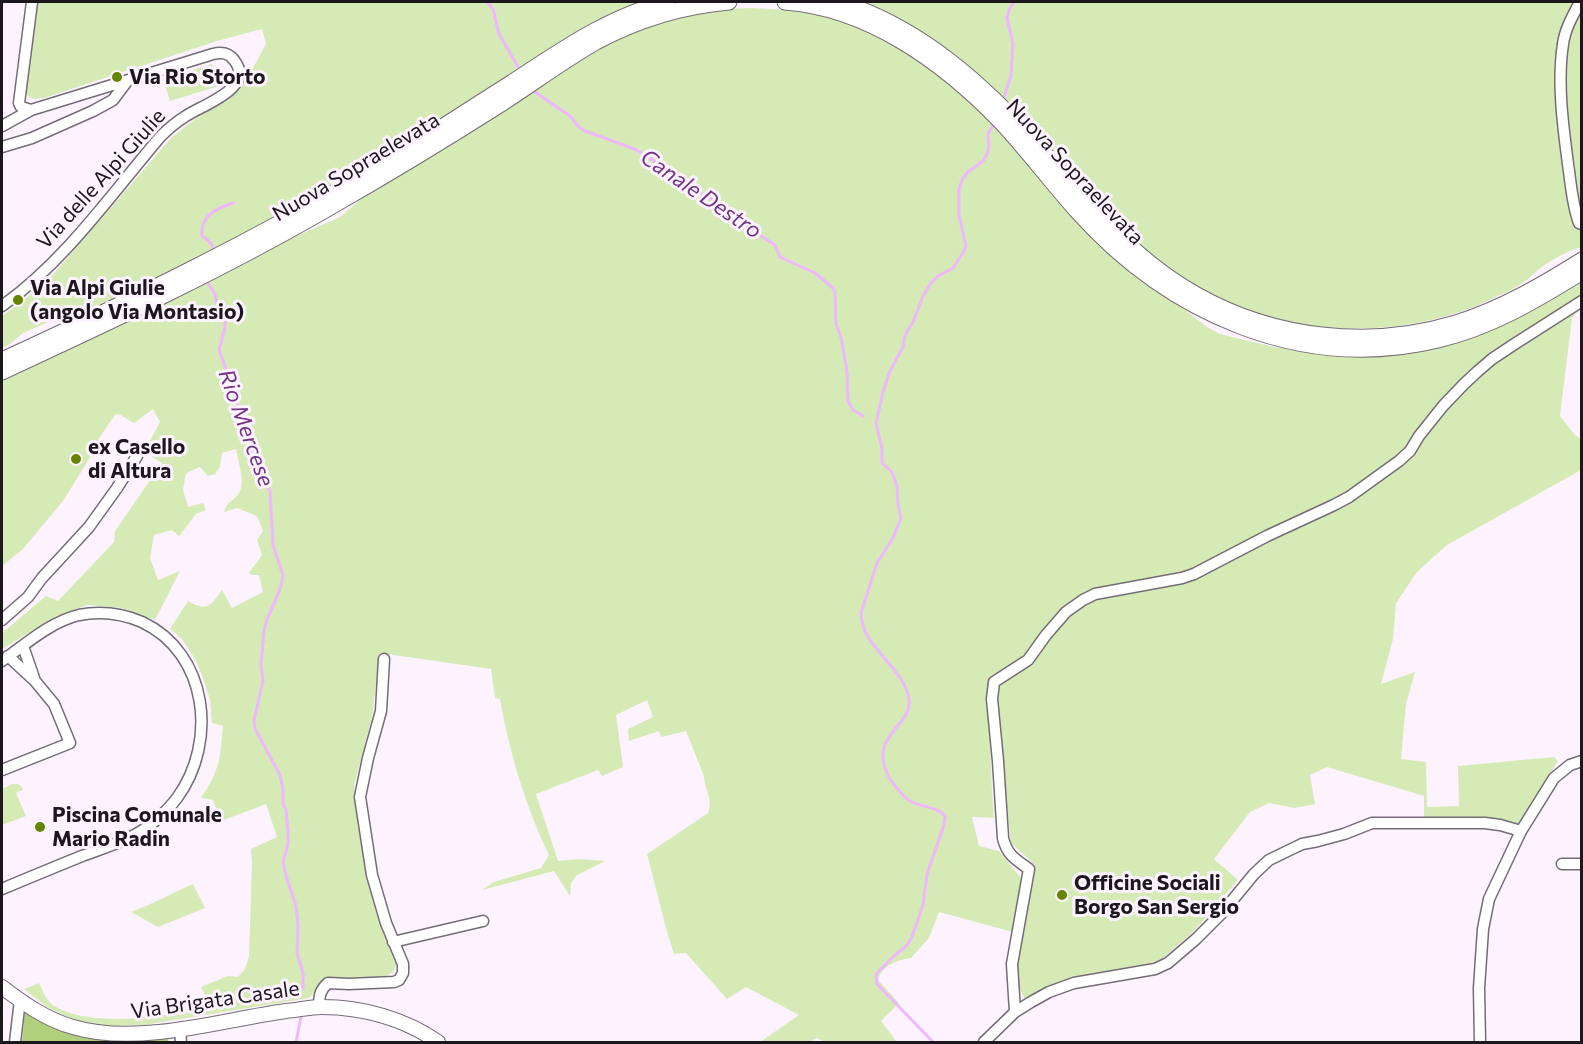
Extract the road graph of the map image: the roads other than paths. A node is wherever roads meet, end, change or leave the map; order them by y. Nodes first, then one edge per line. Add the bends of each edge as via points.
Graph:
1 (32, 2) edge
2 (667, 2) edge
3 (729, 2) edge
4 (784, 2) edge
5 (840, 2) edge
6 (1580, 2) edge
7 (629, 20) junction
8 (128, 80) junction
9 (31, 110) junction
10 (2, 126) edge
11 (2, 147) edge
12 (1581, 224) edge
13 (1137, 260) junction
14 (1581, 260) edge
15 (1581, 272) edge
16 (1581, 301) edge
17 (2, 306) edge
18 (128, 307) junction
19 (2, 360) edge
20 (2, 372) edge
21 (137, 456) dead end
22 (2, 620) edge
23 (23, 646) junction
24 (5, 658) edge
25 (384, 659) dead end
26 (35, 681) junction
27 (1581, 761) edge
28 (2, 770) edge
29 (1521, 831) junction
30 (1562, 864) dead end
31 (1581, 864) edge
32 (2, 889) edge
33 (483, 921) dead end
34 (393, 942) junction
35 (2, 987) edge
36 (20, 1000) junction
37 (320, 1006) junction
38 (1015, 1012) junction
39 (181, 1036) edge
40 (15, 1042) edge
41 (438, 1042) edge
42 (984, 1042) edge
43 (1480, 1042) edge

1 - 9 street via 19,103
2 - 7 highway, Nuova Sopraelevata
3 - 7 highway, Nuova Sopraelevata
4 - 13 highway, Nuova Sopraelevata via 850,17 915,49 1000,122 1098,233
5 - 13 highway, Nuova Sopraelevata via 879,15 936,50 967,75 1017,123
6 - 12 street via 1563,44 1561,83 1574,209
7 - 18 highway, Nuova Sopraelevata via 458,124 386,175 284,227 205,276
8 - 9 street
8 - 11 street via 113,100 93,111
8 - 17 street, Via delle Alpi Giulie via 220,52 228,54 238,66 237,79 227,93 200,107 160,137 74,240
9 - 10 street
13 - 14 highway, Nuova Sopraelevata via 1183,287 1256,321 1334,337 1362,337 1413,334 1458,323 1522,295
13 - 15 highway, Nuova Sopraelevata via 1178,297 1229,323 1298,343 1347,349 1414,345 1463,333 1512,313
16 - 38 street via 1492,359 1443,406 1410,451 1348,496 1194,574 1095,594 1083,600 1056,621 1028,660 994,682 1003,838 1006,849 1029,869 1012,964
18 - 19 highway, Nuova Sopraelevata
18 - 20 highway, Nuova Sopraelevata
21 - 22 street via 89,527 28,597
23 - 24 street
23 - 26 street
23 - 32 street via 55,624 80,615 119,615 148,625 169,640 190,669 200,699 202,731 196,760 184,787 153,823 126,839
24 - 26 street
25 - 34 street via 381,711 360,797 372,875
26 - 28 street via 54,704 70,743
27 - 29 street via 1554,778
29 - 38 street via 1477,823 1372,824 1302,844 1269,860 1221,914 1168,963 1155,969 1074,983
29 - 43 street via 1489,899 1483,929
30 - 31 street
33 - 34 street
34 - 37 street via 403,964 399,980 328,983 319,996
35 - 36 main road, Via Brigata Casale
36 - 39 main road, Via Brigata Casale via 73,1027
36 - 40 street
37 - 39 main road, Via Brigata Casale via 245,1018
37 - 41 main road, Via Brigata Casale via 368,1012 412,1027
38 - 42 street

